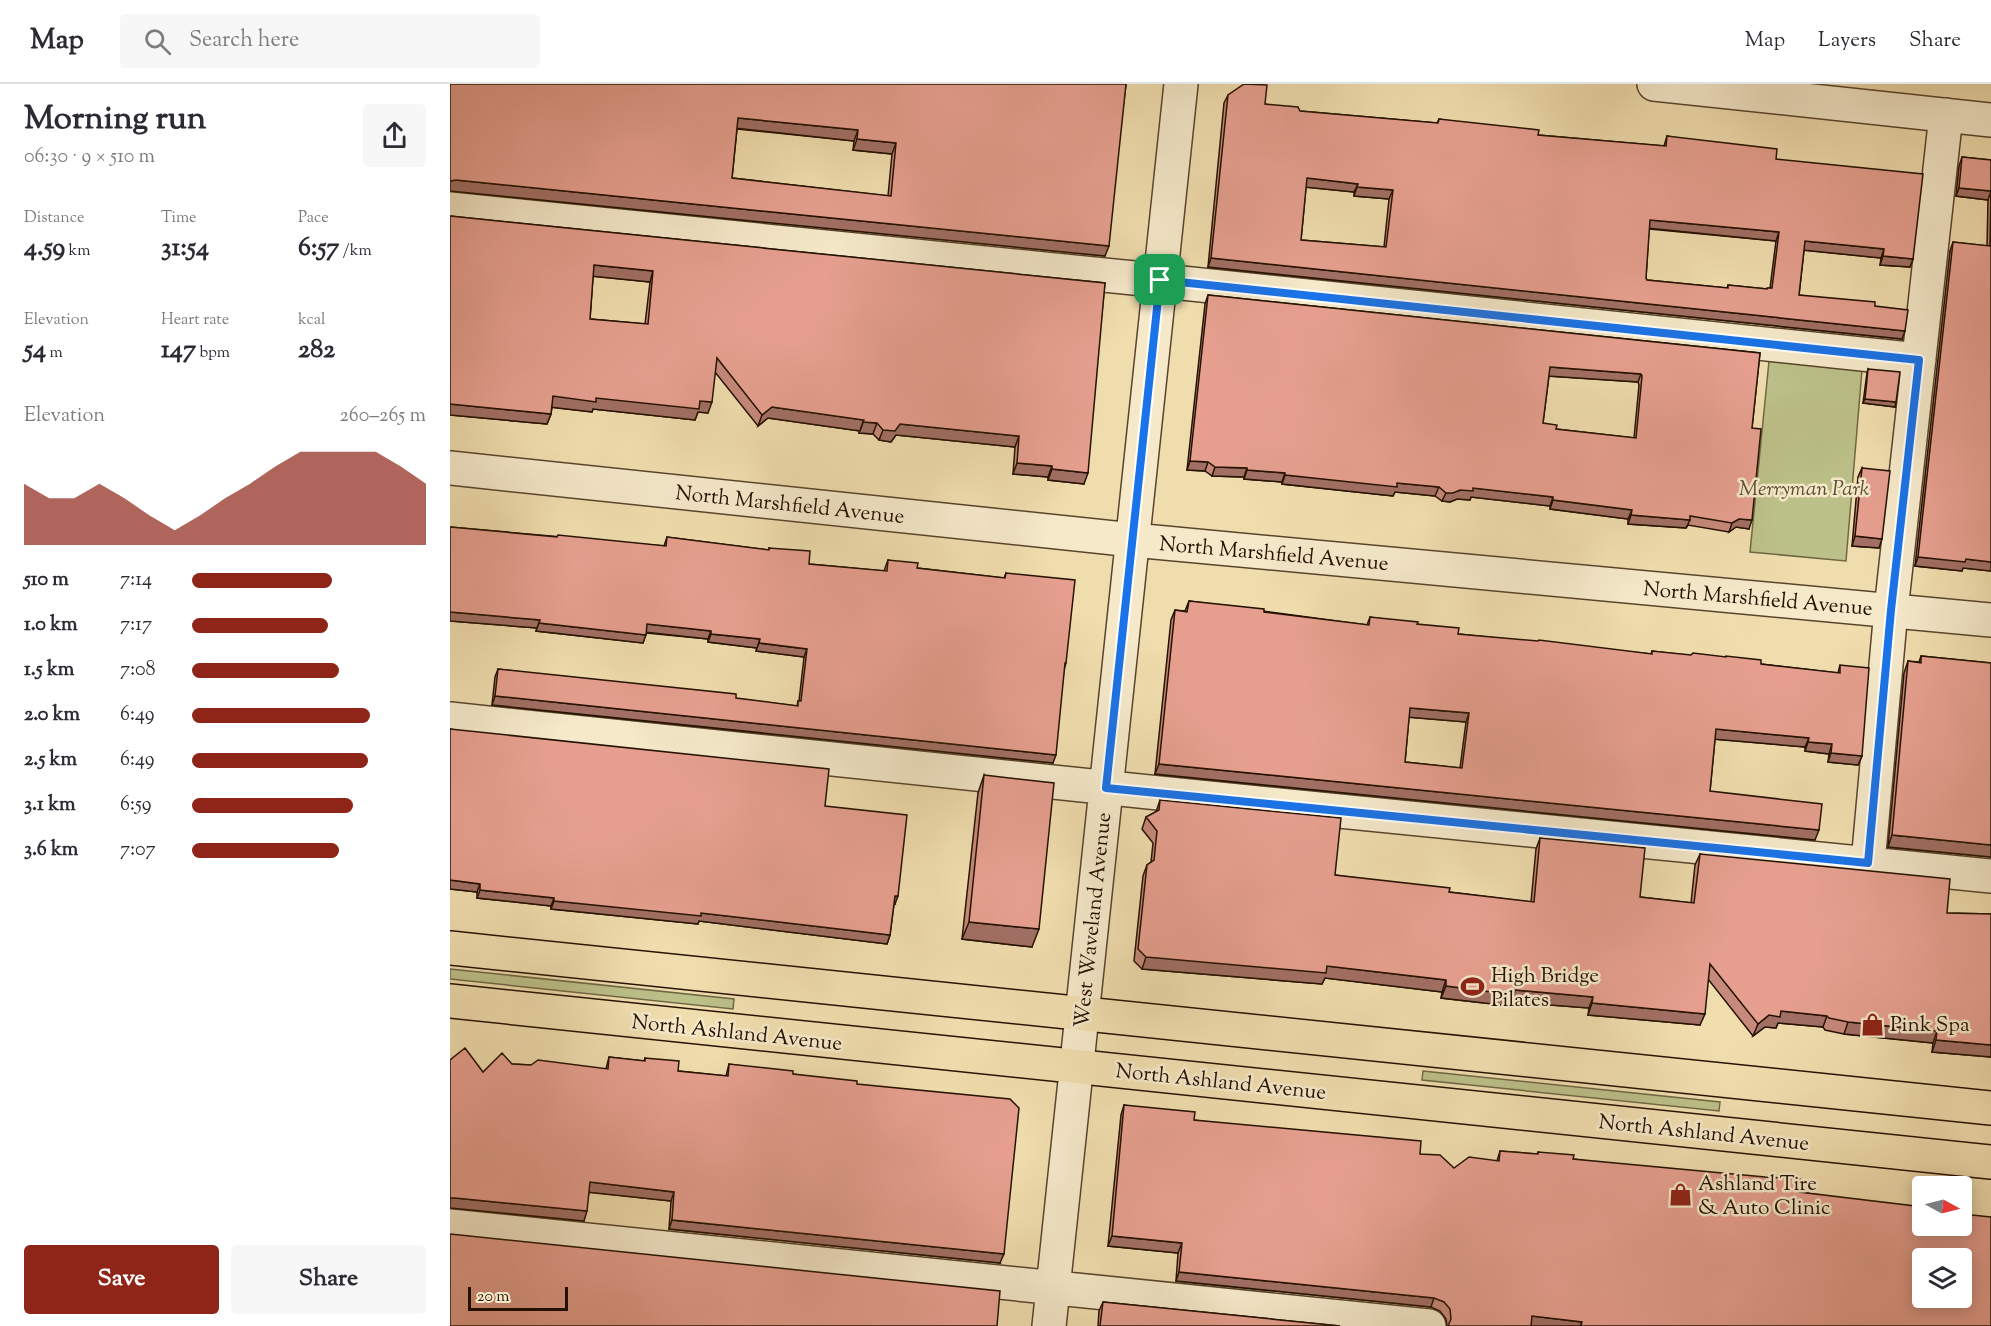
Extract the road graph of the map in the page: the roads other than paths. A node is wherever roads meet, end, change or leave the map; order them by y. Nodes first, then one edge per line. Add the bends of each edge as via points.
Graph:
1 (1180, 84) edge
2 (1654, 84) edge
3 (1946, 115) junction
4 (1991, 120) edge
5 (450, 209) edge
6 (1160, 280) junction
7 (1919, 360) junction
8 (450, 468) edge
9 (1133, 540) junction
10 (1891, 610) junction
11 (1991, 620) edge
12 (450, 719) edge
13 (1106, 788) junction
14 (1868, 863) junction
15 (1991, 876) edge
16 (450, 948) edge
17 (450, 1001) edge
18 (1081, 1012) junction
19 (1076, 1066) junction
20 (1991, 1108) edge
21 (1991, 1162) edge
22 (450, 1226) edge
23 (1053, 1287) junction
24 (1049, 1326) edge
25 (1429, 1326) edge

1 - 6 street, West Waveland Avenue
2 - 3 street
3 - 4 street
3 - 7 street
5 - 6 street
6 - 7 street
6 - 9 street, West Waveland Avenue
7 - 10 street
8 - 9 street, North Marshfield Avenue
9 - 10 street, North Marshfield Avenue
9 - 13 street, West Waveland Avenue
10 - 11 street, North Marshfield Avenue
10 - 14 street
12 - 13 street
13 - 14 street
13 - 18 street, West Waveland Avenue
14 - 15 street
16 - 18 main road
17 - 19 main road, North Ashland Avenue
18 - 19 street, West Waveland Avenue
18 - 20 main road
19 - 21 main road, North Ashland Avenue
19 - 23 street, West Waveland Avenue
22 - 23 street
23 - 24 street, West Waveland Avenue
23 - 25 street

